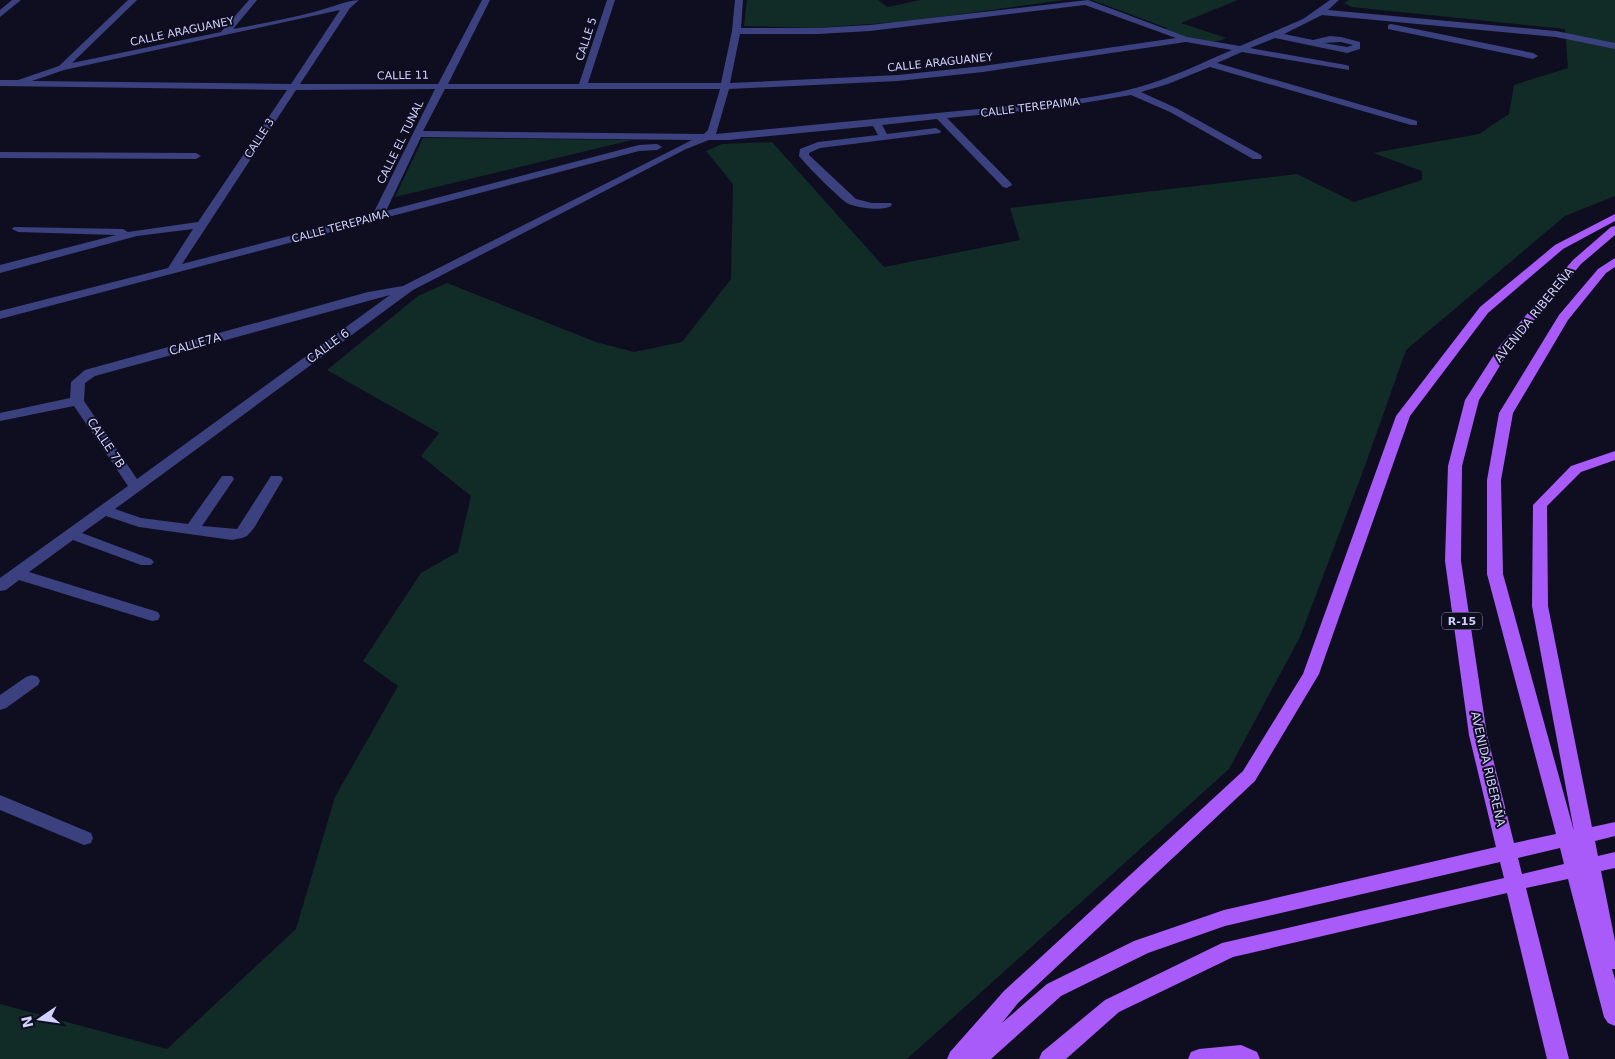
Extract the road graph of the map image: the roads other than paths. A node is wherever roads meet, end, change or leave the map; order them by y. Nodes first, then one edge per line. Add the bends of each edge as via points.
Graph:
1 (17, 0) edge
2 (133, 0) edge
3 (254, 0) edge
4 (486, 0) edge
5 (611, 0) edge
6 (739, 0) edge
7 (1335, 0) edge
8 (351, 3) edge
9 (1322, 12) junction
10 (0, 14) edge
11 (1375, 17) junction
12 (736, 30) junction
13 (224, 34) junction
14 (1274, 35) junction
15 (1186, 39) junction
16 (1314, 43) dead end
17 (1615, 46) edge
18 (1242, 48) junction
19 (1533, 56) dead end
20 (1210, 64) junction
21 (62, 68) junction
22 (1346, 68) dead end
23 (0, 83) edge
24 (12, 84) junction
25 (442, 85) junction
26 (582, 85) junction
27 (725, 86) junction
28 (294, 87) junction
29 (0, 91) edge
30 (1133, 92) junction
31 (940, 117) junction
32 (876, 123) junction
33 (1414, 123) dead end
34 (936, 131) dead end
35 (417, 134) junction
36 (884, 137) junction
37 (705, 138) junction
38 (682, 147) junction
39 (0, 155) edge
40 (196, 156) dead end
41 (1257, 157) dead end
42 (1007, 185) dead end
43 (886, 205) dead end
44 (378, 216) junction
45 (1615, 216) edge
46 (202, 224) junction
47 (1615, 229) edge
48 (18, 230) dead end
49 (79, 230) junction
50 (137, 233) junction
51 (63, 253) junction
52 (1615, 261) edge
53 (0, 269) edge
54 (172, 270) junction
55 (409, 287) junction
56 (0, 315) edge
57 (77, 401) junction
58 (0, 417) edge
59 (1615, 455) edge
60 (227, 479) dead end
61 (276, 479) dead end
62 (135, 486) junction
63 (104, 510) junction
64 (192, 529) junction
65 (71, 534) junction
66 (146, 562) dead end
67 (16, 574) junction
68 (0, 586) edge
69 (152, 616) dead end
70 (32, 681) dead end
71 (0, 704) edge
72 (0, 802) edge
73 (1615, 829) edge
74 (84, 838) dead end
75 (1615, 860) edge
76 (1615, 991) edge
77 (1615, 1017) edge
78 (958, 1059) edge
79 (976, 1059) edge
80 (1050, 1059) edge
81 (1199, 1059) edge
82 (1249, 1059) edge
83 (1558, 1059) edge

1 - 10 street
2 - 21 street
3 - 13 street
4 - 25 street, CALLE EL TUNAL
5 - 26 street, CALLE 5
6 - 12 street
7 - 9 street, CALLE TEREPAIMA
8 - 13 street, CALLE ARAGUANEY
8 - 28 street, CALLE 3
9 - 11 street
9 - 14 street, CALLE TEREPAIMA
11 - 17 street via 1556,34
11 - 19 street via 1398,29
12 - 15 street via 870,28 1086,2
12 - 27 street
13 - 21 street, CALLE ARAGUANEY
14 - 16 street
14 - 18 street, CALLE TEREPAIMA
15 - 18 street, CALLE ARAGUANEY
15 - 27 street, CALLE ARAGUANEY via 898,78
18 - 20 street, CALLE TEREPAIMA
18 - 22 street, CALLE ARAGUANEY
20 - 30 street, CALLE TEREPAIMA
20 - 33 street
21 - 24 street, CALLE ARAGUANEY
23 - 24 street, CALLE 11
24 - 28 street, CALLE 11
24 - 29 street
25 - 26 street, CALLE 11
25 - 28 street, CALLE 11
25 - 35 street, CALLE EL TUNAL
26 - 27 street, CALLE 11
27 - 37 street via 713,131
28 - 46 street, CALLE 3
30 - 31 street, CALLE TEREPAIMA via 1053,105
30 - 41 street via 1173,110
31 - 32 street, CALLE TEREPAIMA
31 - 42 street
32 - 36 street
32 - 37 street, CALLE TEREPAIMA
34 - 36 street
35 - 37 street
35 - 44 street, CALLE EL TUNAL
36 - 43 street via 818,144 804,151 804,156 852,201 872,206
37 - 38 street
38 - 44 street, CALLE TEREPAIMA via 639,148
38 - 55 street, CALLE 6
39 - 40 street
44 - 54 street, CALLE TEREPAIMA
45 - 78 main road via 1559,247 1484,310 1402,416 1311,674 1249,776 1011,997
46 - 50 street
46 - 54 street, CALLE 3
47 - 83 main road, AVENIDA RIBEREÑA / R-15 via 1577,262 1505,347 1472,400 1455,466 1453,561 1478,734
48 - 49 street
49 - 50 street
49 - 51 street
50 - 51 street
51 - 53 street
52 - 77 main road, AVENIDA RIBEREÑA via 1602,271 1563,318 1506,413 1494,480 1495,574
54 - 56 street, CALLE TEREPAIMA
55 - 57 street, CALLE7A via 90,373 78,382
55 - 62 street, CALLE 6
57 - 58 street
57 - 62 street, CALLE 7B
59 - 76 main road via 1576,469 1540,505 1540,606
60 - 64 street
61 - 64 street via 242,533 232,535
62 - 63 street, CALLE 6
63 - 64 street via 140,522
63 - 65 street, CALLE 6
65 - 66 street
65 - 67 street, CALLE 6
67 - 68 street, CALLE 6
67 - 69 street
70 - 71 street
72 - 74 street
73 - 79 main road via 1224,918 1141,947 1054,990
75 - 80 main road via 1229,949 1112,1006
81 - 82 main road via 1241,1055

